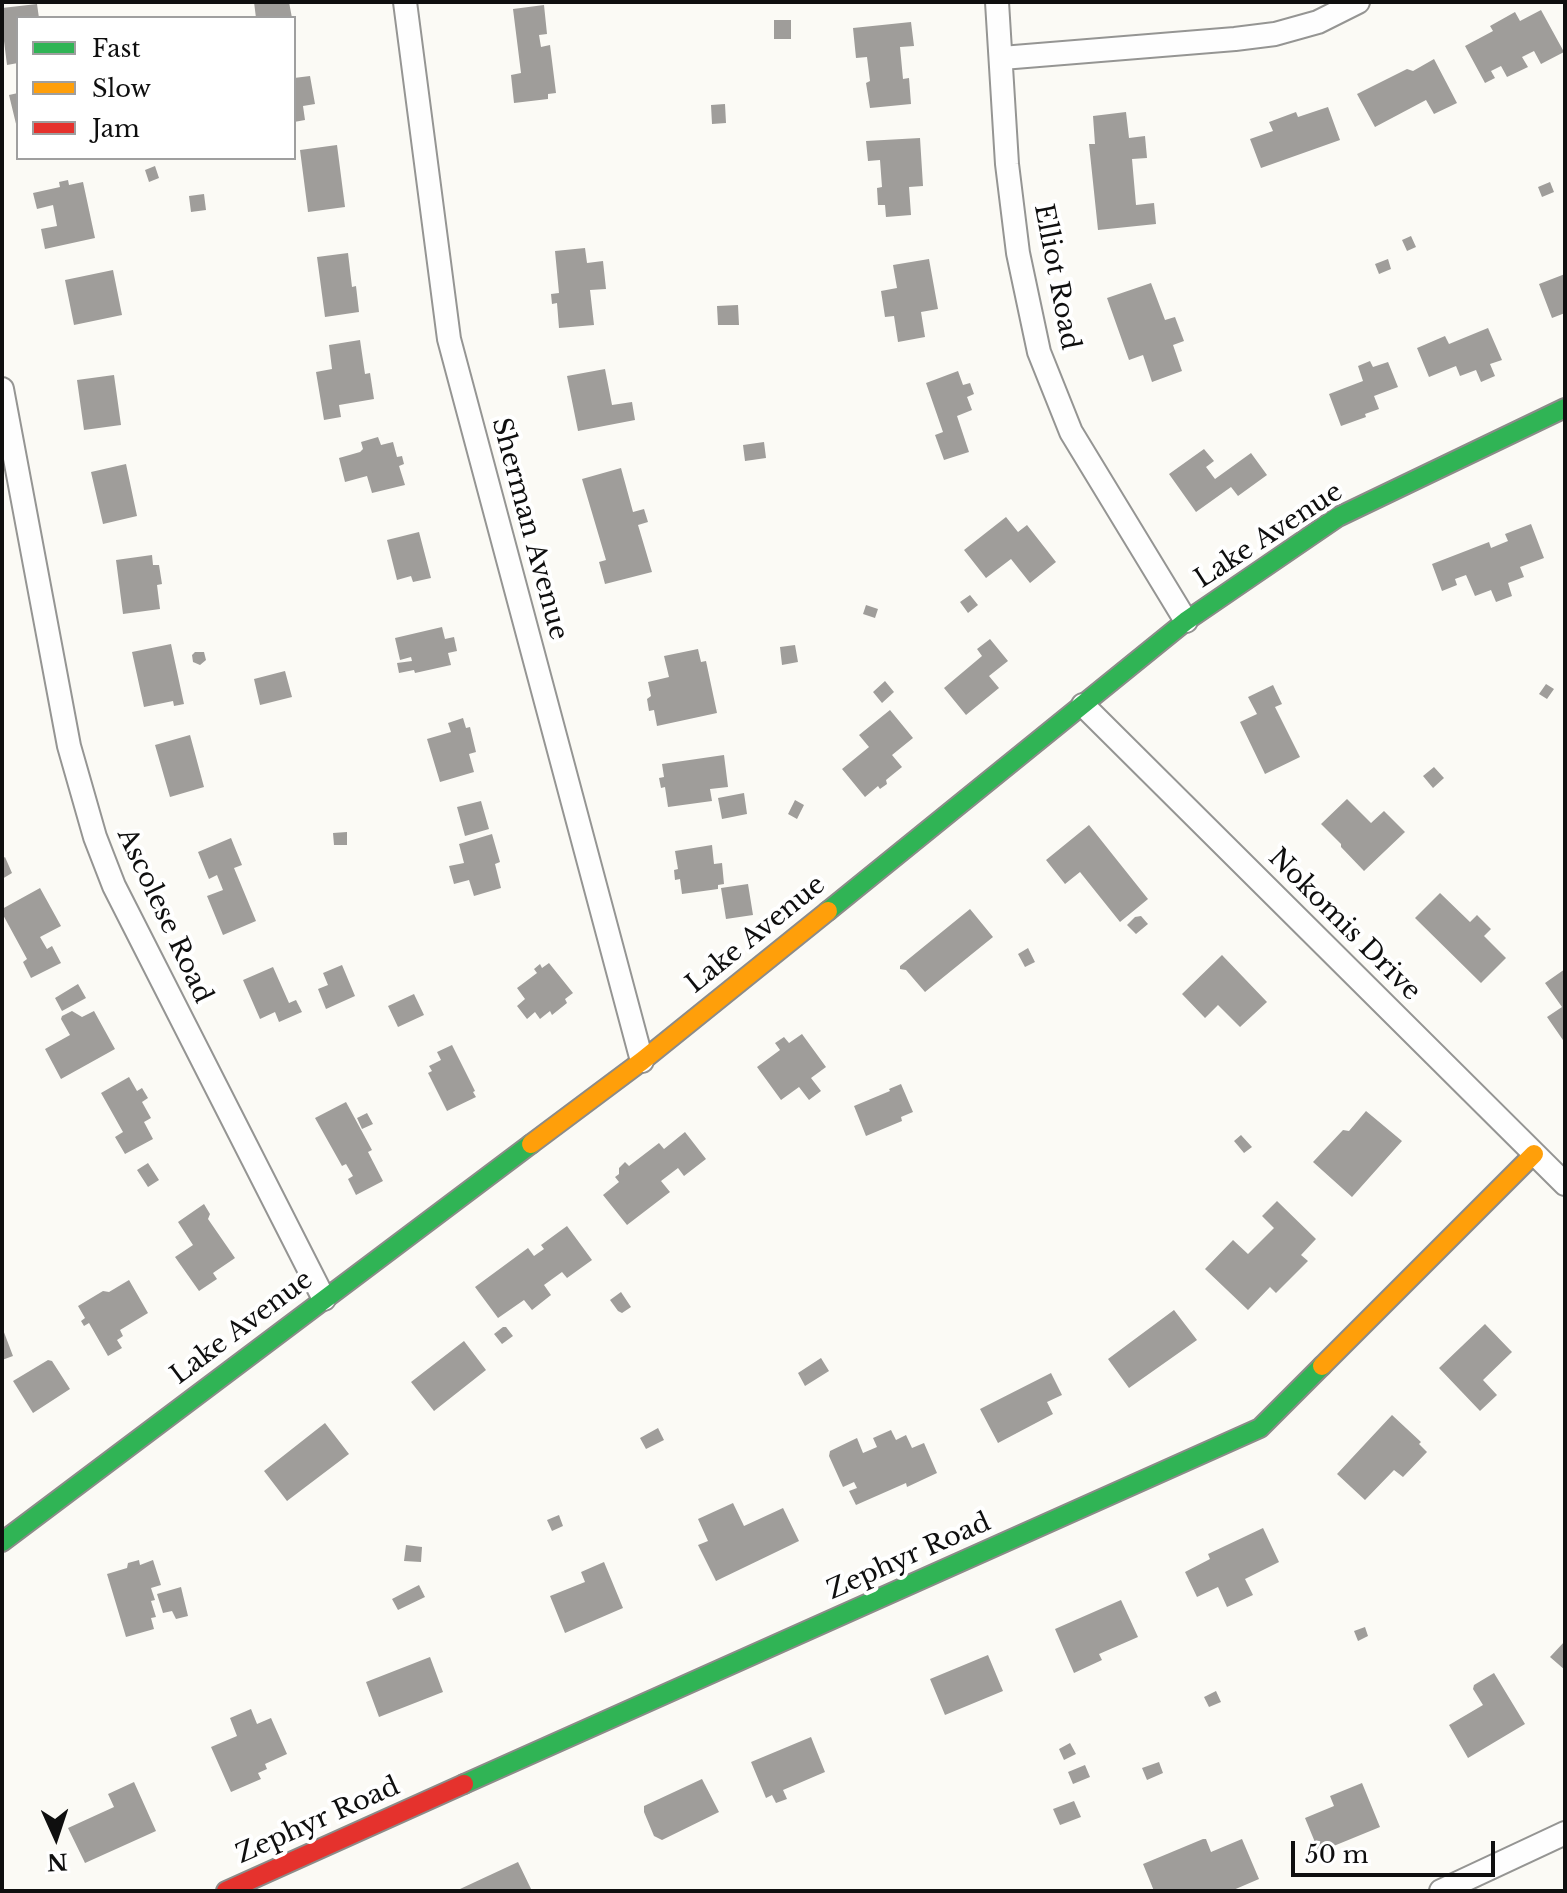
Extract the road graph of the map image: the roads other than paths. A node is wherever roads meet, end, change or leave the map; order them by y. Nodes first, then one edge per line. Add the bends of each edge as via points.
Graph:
1 (405, 2) edge
2 (997, 2) edge
3 (1358, 2) edge
4 (1002, 58) junction
5 (2, 389) edge
6 (1561, 410) edge
7 (1565, 432) edge
8 (1186, 621) junction
9 (1083, 705) junction
10 (642, 1061) junction
11 (1534, 1154) junction
12 (1565, 1184) edge
13 (324, 1299) junction
14 (2, 1542) edge
15 (1565, 1833) edge
16 (226, 1891) edge
17 (1441, 1891) edge

1 - 10 street, Sherman Avenue via 449,339
2 - 4 street, Elliot Road
3 - 4 street via 1318,22 1275,34
4 - 8 street, Elliot Road via 1018,253 1039,352 1071,432
5 - 13 street, Ascolese Road via 69,746 95,837 114,886
6 - 7 street
6 - 8 street, Lake Avenue via 1338,517
8 - 9 street, Lake Avenue
9 - 10 street, Lake Avenue
9 - 11 street, Nokomis Drive
10 - 13 street, Lake Avenue
11 - 12 street, Nokomis Drive
11 - 16 street, Zephyr Road via 1260,1428
13 - 14 street, Lake Avenue
15 - 17 street

